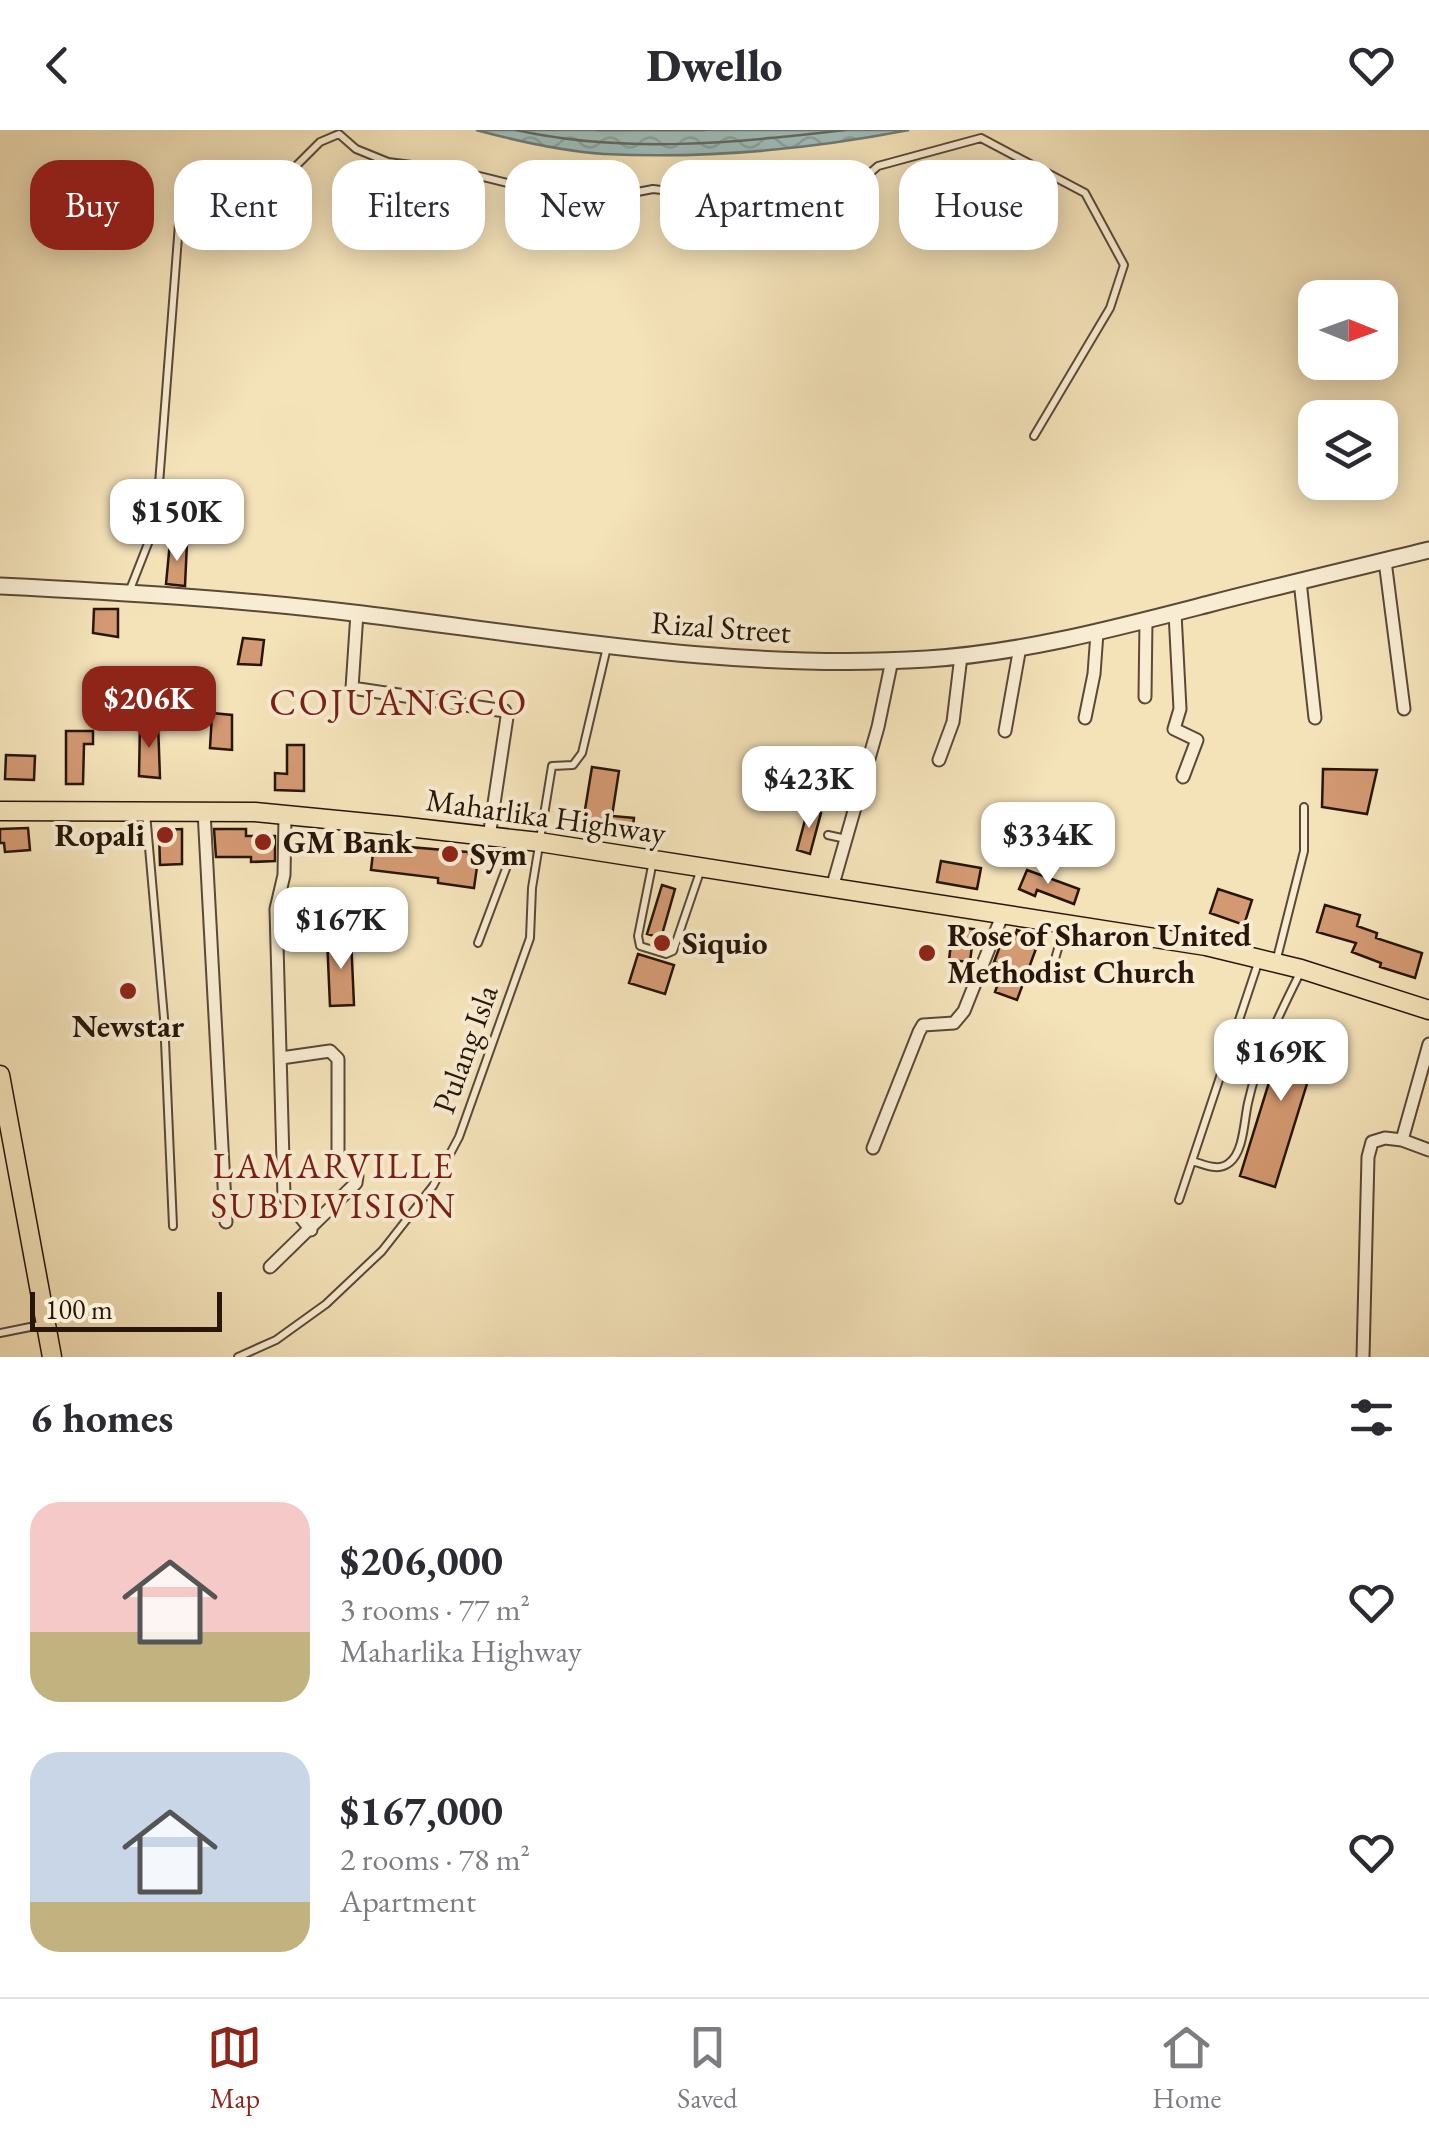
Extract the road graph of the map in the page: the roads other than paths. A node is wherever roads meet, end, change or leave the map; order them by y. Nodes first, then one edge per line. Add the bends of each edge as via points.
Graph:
1 (1034, 436) dead end
2 (1429, 550) edge
3 (1385, 561) junction
4 (1300, 581) junction
5 (0, 586) edge
6 (129, 592) junction
7 (358, 613) junction
8 (1175, 613) junction
9 (1146, 620) junction
10 (1097, 633) junction
11 (607, 646) junction
12 (1020, 647) junction
13 (962, 656) junction
14 (892, 660) junction
15 (1145, 697) dead end
16 (1404, 709) dead end
17 (1085, 718) dead end
18 (1315, 718) dead end
19 (1005, 731) dead end
20 (939, 760) dead end
21 (1183, 777) dead end
22 (1304, 807) dead end
23 (0, 811) edge
24 (146, 812) junction
25 (204, 812) junction
26 (285, 816) junction
27 (828, 835) dead end
28 (489, 838) junction
29 (846, 839) junction
30 (516, 840) junction
31 (539, 842) junction
32 (654, 860) junction
33 (702, 868) junction
34 (832, 888) junction
35 (1002, 916) junction
36 (1065, 923) junction
37 (478, 943) dead end
38 (1268, 961) junction
39 (1301, 970) junction
40 (1051, 973) dead end
41 (1429, 1010) edge
42 (1429, 1044) edge
43 (282, 1058) junction
44 (0, 1080) edge
45 (1402, 1140) junction
46 (873, 1148) dead end
47 (1429, 1150) edge
48 (1192, 1161) junction
49 (1179, 1200) dead end
50 (226, 1222) dead end
51 (173, 1226) dead end
52 (311, 1230) junction
53 (270, 1267) dead end
54 (46, 1324) junction
55 (0, 1334) edge
56 (52, 1357) edge
57 (238, 1357) edge
58 (1362, 1357) edge

1 - 6 lane via 1110,308 1124,265 1086,192 981,138 878,166 846,194 803,195 773,185 712,196 652,189 585,202 459,171 388,162 339,134 320,142 275,187 200,201 178,224 156,523
2 - 3 street, Rizal Street
3 - 4 street, Rizal Street
3 - 16 street
4 - 8 street, Rizal Street
4 - 18 street
5 - 6 street, Rizal Street
6 - 7 street, Rizal Street
7 - 11 street, Rizal Street
7 - 28 street via 352,688 505,711
8 - 9 street, Rizal Street
8 - 21 street via 1180,710 1174,729 1197,740
9 - 10 street, Rizal Street
9 - 15 street
10 - 12 street, Rizal Street
10 - 17 street
11 - 14 street, Rizal Street via 790,660
11 - 31 lane, Pulang Isla via 582,753 572,765 552,766
12 - 13 street, Rizal Street
12 - 19 street
13 - 14 street, Rizal Street
13 - 20 street via 953,722
14 - 29 street
22 - 38 lane via 1304,851
23 - 24 main road, Maharlika Highway
24 - 25 main road, Maharlika Highway
24 - 51 lane
25 - 26 main road, Maharlika Highway
25 - 50 street
26 - 28 main road, Maharlika Highway
26 - 43 street via 276,910
27 - 29 lane
28 - 30 main road, Maharlika Highway
29 - 34 street
30 - 31 main road, Maharlika Highway
30 - 37 lane
31 - 32 main road, Maharlika Highway
31 - 57 lane, Pulang Isla via 530,938 519,977 459,1137 433,1186 382,1252 326,1304 276,1340
32 - 33 main road, Maharlika Highway
32 - 33 lane via 638,936 640,946 666,954 673,951
33 - 34 main road, Maharlika Highway
34 - 35 main road, Maharlika Highway
35 - 36 main road, Maharlika Highway
35 - 46 street via 964,1010 954,1022 923,1024
36 - 38 main road, Maharlika Highway
36 - 40 lane
38 - 39 main road, Maharlika Highway
38 - 48 lane
39 - 41 main road, Maharlika Highway
39 - 48 lane via 1273,1028 1238,1152 1218,1168
42 - 45 street
43 - 52 street via 284,1196
43 - 52 street via 330,1051 338,1059 338,1156 356,1183
44 - 54 main road
45 - 47 street
45 - 58 street via 1372,1142 1368,1157
48 - 49 lane
52 - 53 street
54 - 55 lane
54 - 56 main road

